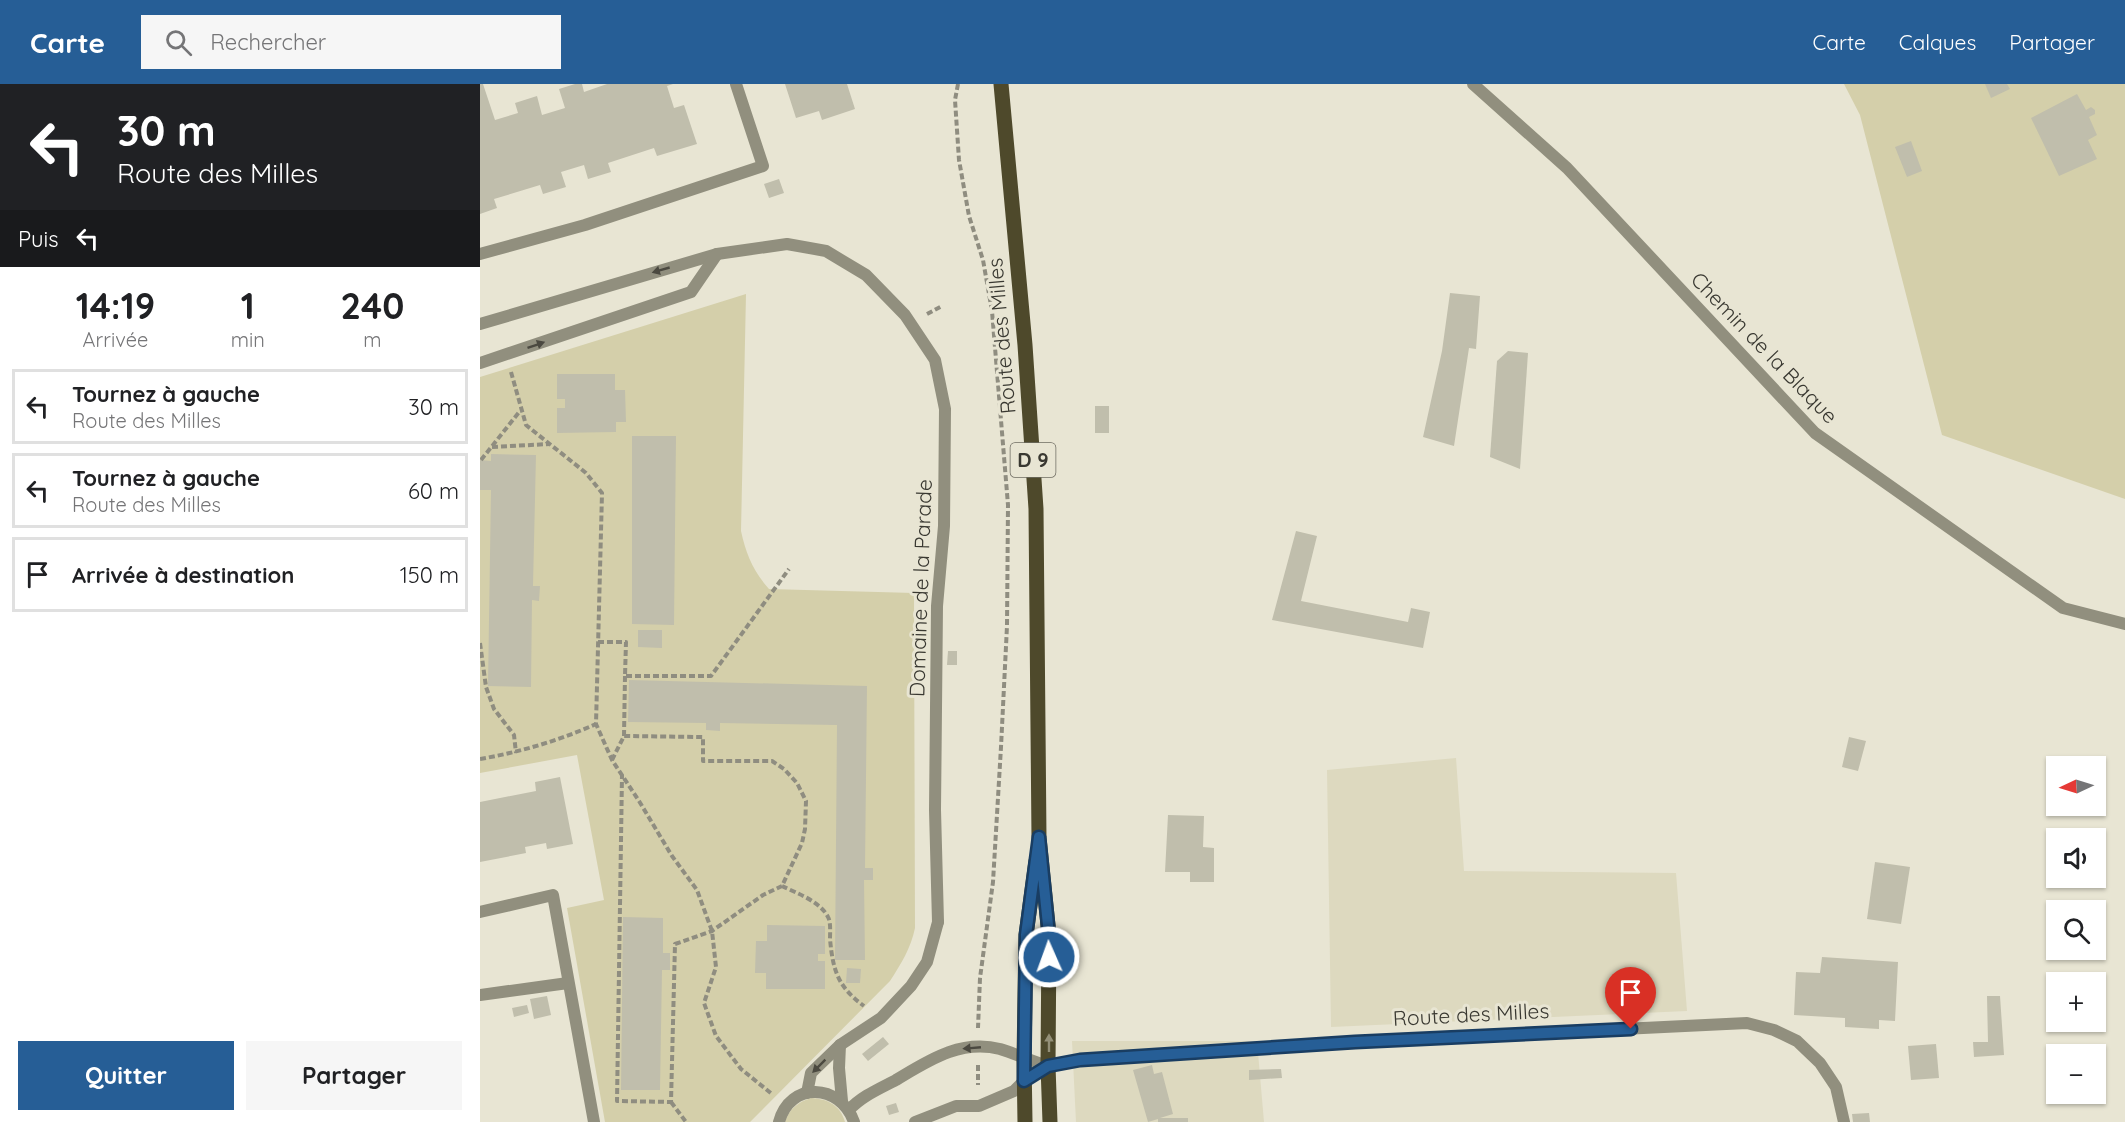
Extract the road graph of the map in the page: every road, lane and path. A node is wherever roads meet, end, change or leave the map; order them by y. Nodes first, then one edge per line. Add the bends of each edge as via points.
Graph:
1 (736, 84) edge
2 (958, 84) edge
3 (1001, 84) edge
4 (1473, 84) edge
5 (480, 254) edge
6 (717, 254) junction
7 (480, 324) edge
8 (507, 355) junction
9 (480, 363) edge
10 (521, 410) junction
11 (550, 444) junction
12 (491, 447) junction
13 (481, 460) edge
14 (789, 569) dead end
15 (2125, 624) edge
16 (598, 642) junction
17 (480, 643) edge
18 (625, 676) junction
19 (596, 724) junction
20 (624, 736) junction
21 (516, 753) junction
22 (480, 759) edge
23 (612, 760) junction
24 (622, 775) junction
25 (1039, 837) junction
26 (782, 886) junction
27 (480, 912) edge
28 (712, 931) junction
29 (568, 983) junction
30 (480, 995) edge
31 (881, 1018) junction
32 (840, 1046) junction
33 (978, 1046) junction
34 (1023, 1058) junction
35 (1048, 1066) junction
36 (1024, 1081) junction
37 (807, 1093) junction
38 (671, 1102) junction
39 (787, 1106) junction
40 (845, 1106) junction
41 (979, 1106) junction
42 (594, 1122) edge
43 (686, 1122) edge
44 (779, 1122) edge
45 (854, 1122) edge
46 (915, 1122) edge
47 (1025, 1122) edge
48 (1050, 1122) edge
49 (1844, 1122) edge

1 - 5 street via 763,166 585,225
2 - 33 path via 955,100 959,160 992,311 1008,505 1001,747 993,882 980,978
3 - 25 main road, Route des Milles / D 9 via 1036,509
4 - 15 street, Chemin de la Blaque via 1567,168 1815,433 2063,608
6 -> 7 street, Domaine de la Parade
8 -> 6 street via 691,292
6 - 31 street, Domaine de la Parade via 787,244 826,251 866,274 905,315 935,360 945,409 944,526 936,615 934,810 938,922 927,962
8 - 9 street
8 - 10 path
10 - 11 path via 526,425
10 - 12 path
11 - 12 path
11 - 16 path via 586,473 602,493
12 - 13 path
14 - 18 path via 711,676
16 - 18 path via 626,642
16 - 19 path
17 - 21 path via 486,687 494,709 514,735
18 - 20 path
19 - 21 path
19 - 23 path
20 - 23 path
20 - 26 path via 703,737 703,761 772,761 784,769 806,801 806,829
21 - 22 path
23 - 24 path
24 - 28 path via 697,890
24 - 38 path via 617,1101
25 - 34 main road, Route des Milles / D 9 via 1026,935
35 -> 25 main road, Route des Milles / D 9 via 1049,935
26 - 28 path
26 - 31 path via 817,904 828,917 838,980 846,992
27 - 29 street via 553,895
28 - 38 path via 675,944
28 - 39 path via 716,967 704,1004 716,1036 741,1070
29 - 30 street
29 - 42 street
31 - 32 street, Domaine de la Parade
32 -> 37 street, Domaine de la Parade via 811,1072
32 - 40 street
33 - 34 street
33 -> 40 street via 938,1055
33 - 41 path
34 - 35 street
34 - 36 main road, Route des Milles / D 9
35 - 36 street
35 - 48 main road, Route des Milles / D 9
35 - 49 street, Route des Milles via 1080,1060 1355,1042 1747,1023 1797,1041 1820,1062 1836,1087
36 - 41 street via 1014,1090
36 - 47 main road, Route des Milles / D 9
37 - 39 street
37 - 40 street via 831,1095
38 - 43 path
39 - 44 street
40 - 45 street
41 - 46 street via 956,1106

